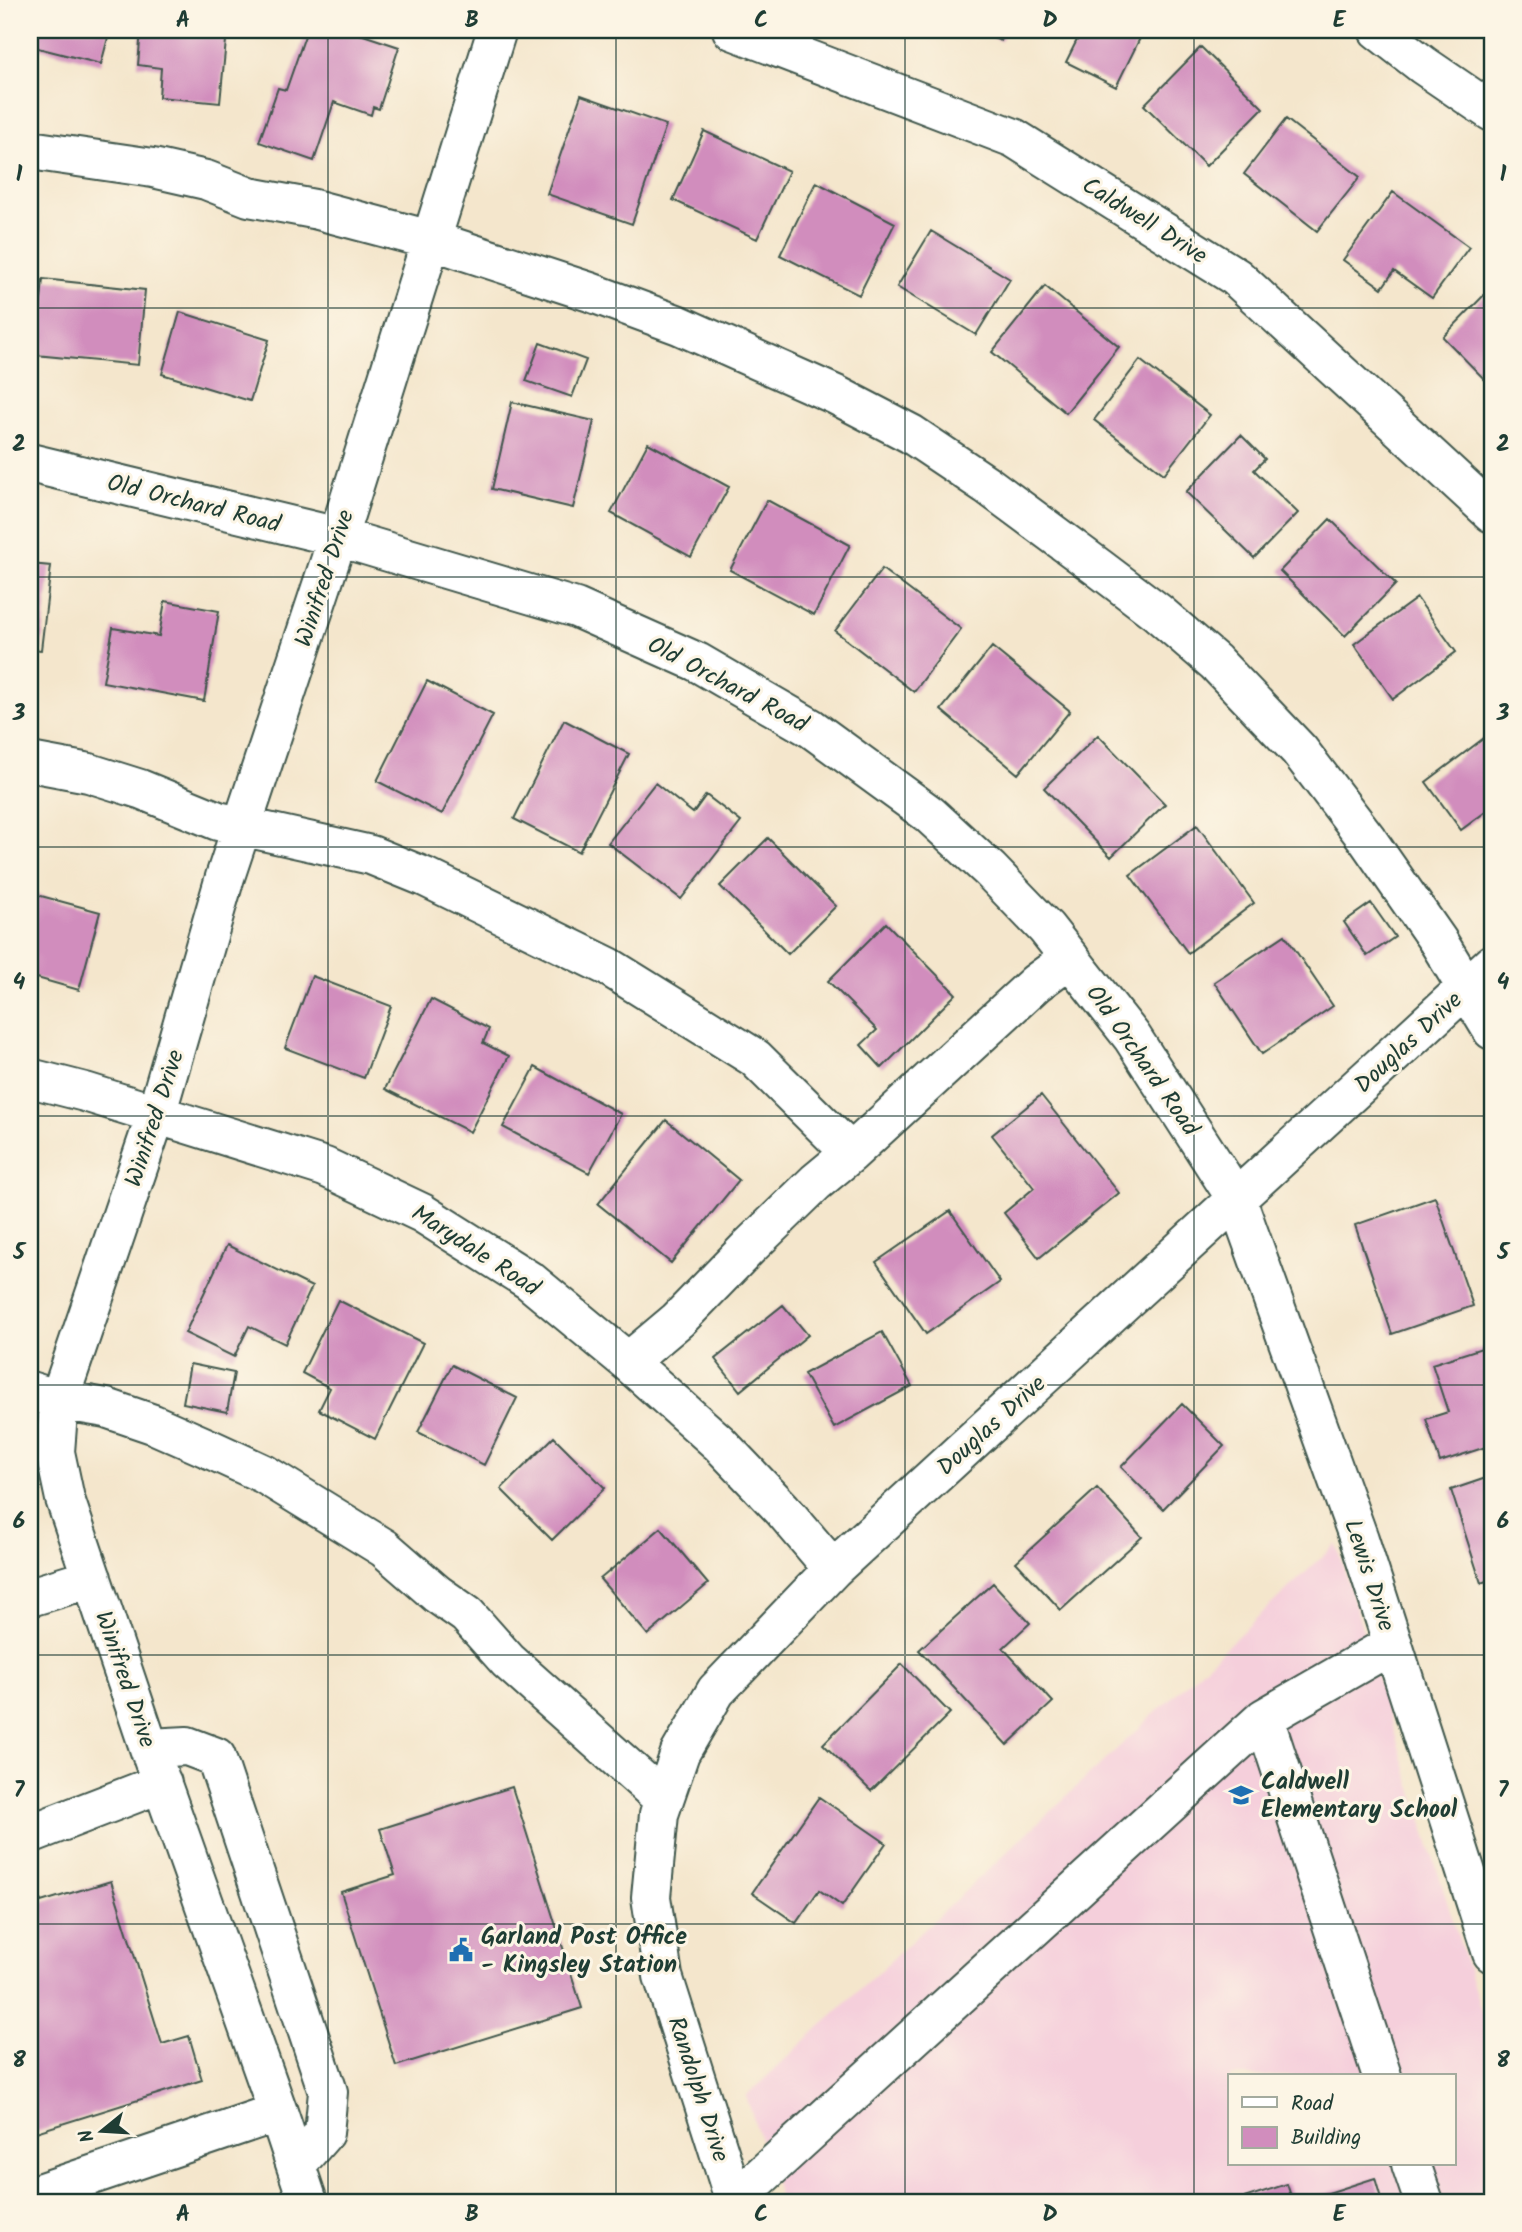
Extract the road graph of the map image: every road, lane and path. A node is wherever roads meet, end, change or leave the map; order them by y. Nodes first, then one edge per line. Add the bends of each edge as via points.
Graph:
1 (498, 30) edge
2 (732, 30) edge
3 (1378, 30) edge
4 (1492, 112) edge
5 (30, 150) edge
6 (431, 240) junction
7 (30, 463) edge
8 (1492, 513) edge
9 (338, 537) junction
10 (30, 762) edge
11 (242, 828) junction
12 (1070, 958) junction
13 (1480, 976) edge
14 (1492, 1030) edge
15 (30, 1078) edge
16 (156, 1115) junction
17 (851, 1153) junction
18 (1237, 1200) junction
19 (628, 1362) junction
20 (44, 1395) edge
21 (833, 1569) junction
22 (92, 1578) junction
23 (30, 1597) edge
24 (1393, 1644) junction
25 (1265, 1718) junction
26 (156, 1765) junction
27 (664, 1800) junction
28 (30, 1834) edge
29 (1492, 1953) edge
30 (663, 1976) joint
31 (1381, 2074) edge
32 (278, 2112) junction
33 (296, 2165) junction
34 (1412, 2166) edge
35 (30, 2196) edge
36 (735, 2201) edge
37 (308, 2202) edge
38 (1424, 2202) edge

1 - 6 street, Winifred Drive
2 - 8 street, Caldwell Drive via 1014,138 1236,277
3 - 4 street
5 - 6 street via 153,168 249,197
6 - 9 street, Winifred Drive
6 - 13 street via 590,292 745,353 911,434 987,485 1157,612 1215,662 1299,750
7 - 9 street, Old Orchard Road
9 - 11 street, Winifred Drive
9 - 12 street, Old Orchard Road via 576,608 697,662 811,727 929,814 990,870
10 - 11 street via 102,777
11 - 16 street, Winifred Drive
11 - 17 street via 370,855 609,967 755,1058
12 - 17 street via 1036,983
12 - 18 street, Old Orchard Road via 1132,1037
13 - 14 street
13 - 18 street, Douglas Drive
15 - 16 street, Marydale Road
16 - 19 street, Marydale Road via 325,1167 422,1213 530,1281
16 - 20 street, Winifred Drive
17 - 19 street via 678,1320
18 - 21 street, Douglas Drive
18 - 24 street, Lewis Drive
19 - 21 street, Marydale Road via 719,1443
20 - 22 street, Winifred Drive via 65,1499
20 - 27 street via 118,1412 212,1450 264,1474 384,1548 467,1615 508,1661
21 - 27 street, Douglas Drive via 716,1691 680,1753
22 - 23 street
22 - 26 street, Winifred Drive
24 - 25 street
24 - 29 street, Lewis Drive
25 - 31 street
25 - 36 street
26 - 28 street
26 - 32 street, Winifred Drive
26 - 33 street via 187,1746 216,1757 328,2092 324,2133
27 - 30 street, Douglas Drive via 651,1897
30 - 36 street, Randolph Drive
32 - 33 street, Winifred Drive
32 - 35 street
33 - 37 street, Winifred Drive
34 - 38 street

